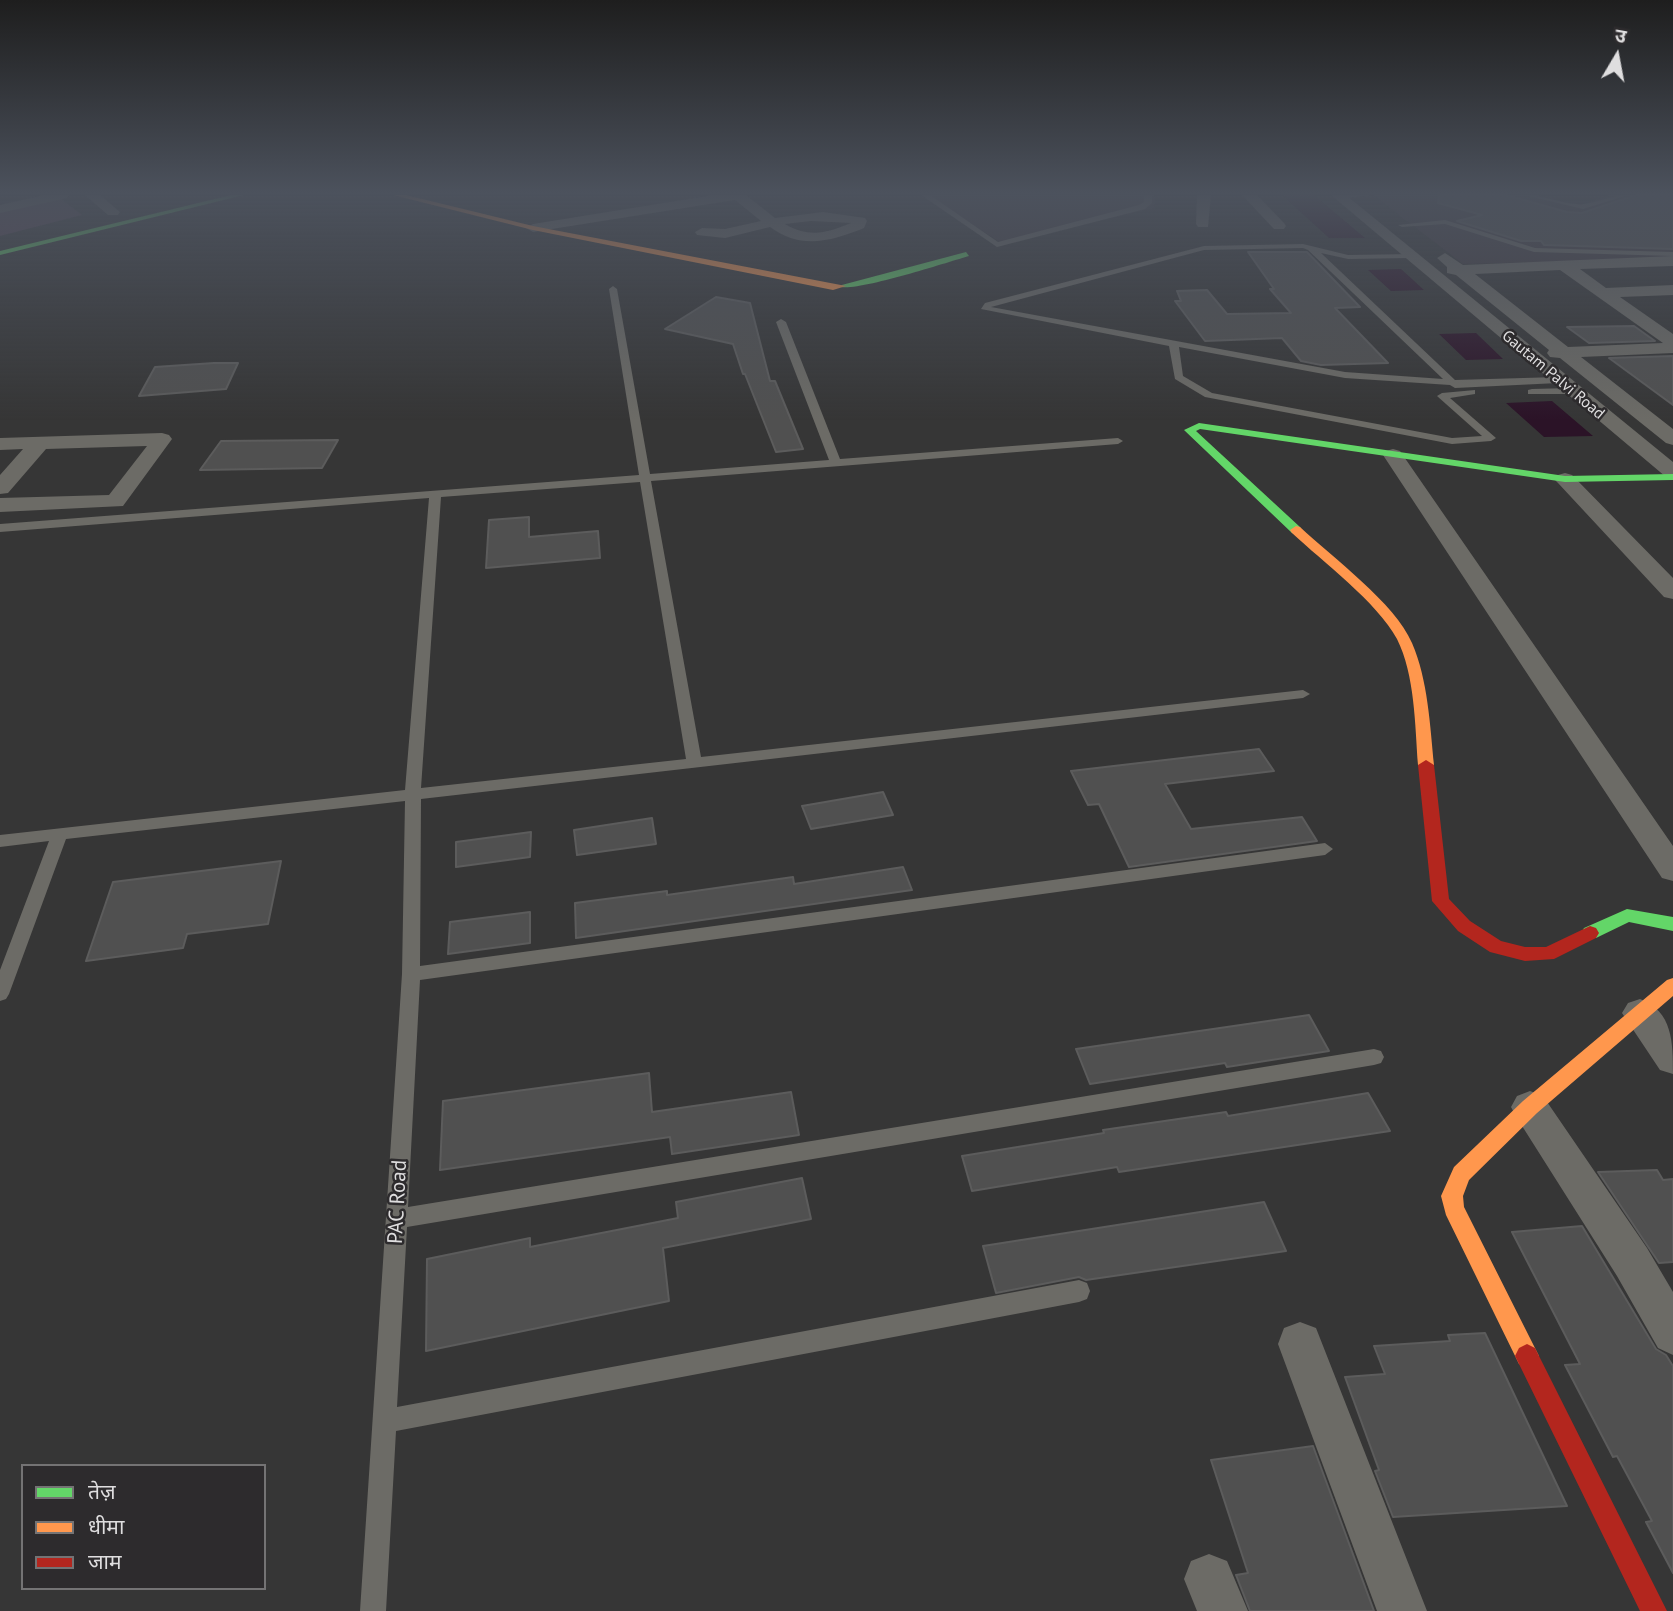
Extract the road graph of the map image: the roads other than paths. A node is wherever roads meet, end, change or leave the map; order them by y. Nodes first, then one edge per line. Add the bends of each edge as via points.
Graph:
1 (747, 270) edge
2 (909, 270) edge
3 (1120, 270) edge
4 (1335, 270) edge
5 (1454, 270) edge
6 (1459, 270) edge
7 (1570, 270) edge
8 (1429, 271) joint
9 (613, 289) dead end
10 (1673, 290) edge
11 (1603, 293) junction
12 (1673, 318) edge
13 (1640, 319) junction
14 (781, 322) dead end
15 (1673, 342) edge
16 (1174, 345) junction
17 (1673, 348) edge
18 (1565, 353) junction
19 (1528, 354) junction
20 (1453, 382) junction
21 (1565, 385) junction
22 (1462, 393) junction
23 (1673, 439) edge
24 (1118, 441) dead end
25 (40, 443) junction
26 (0, 444) edge
27 (1392, 455) junction
28 (836, 464) junction
29 (1673, 475) edge
30 (645, 479) junction
31 (1565, 479) junction
32 (0, 488) edge
33 (435, 495) junction
34 (0, 505) edge
35 (0, 528) edge
36 (1673, 592) edge
37 (1303, 694) dead end
38 (694, 763) junction
39 (413, 793) junction
40 (60, 834) junction
41 (0, 841) edge
42 (1325, 849) dead end
43 (1673, 870) edge
44 (1673, 924) edge
45 (411, 974) junction
46 (1673, 985) edge
47 (0, 993) edge
48 (1640, 1013) junction
49 (1374, 1057) dead end
50 (1673, 1059) edge
51 (1531, 1107) junction
52 (397, 1219) junction
53 (1079, 1291) dead end
54 (1673, 1333) edge
55 (1300, 1344) dead end
56 (385, 1421) junction
57 (373, 1611) edge
58 (1402, 1611) edge
59 (1654, 1611) edge

1 - 2 street via 833,287
3 - 16 lane via 985,309
4 - 20 lane
5 - 8 street
6 - 18 street, Gautam Palvi Road
7 - 11 street
8 - 19 street, Gautam Palvi Road
9 - 30 lane
10 - 11 street
11 - 13 street
12 - 13 street
13 - 15 street
14 - 28 lane
16 - 20 lane via 1345,375
16 - 22 lane via 1178,377 1209,395 1452,441 1491,438 1443,396
17 - 18 street
18 - 19 street
18 - 23 street, Gautam Palvi Road
19 - 21 street, Gautam Palvi Road
20 - 21 lane
20 - 22 lane
21 - 22 lane
21 - 29 street, Gautam Palvi Road
24 - 28 lane
25 - 26 street
25 - 32 street
25 - 34 street via 162,439 115,500
27 - 31 street
27 - 43 street
27 - 44 street via 1199,426 1189,430 1388,618 1405,641 1421,713 1441,901 1464,926 1496,947 1548,954 1627,915
28 - 30 lane
29 - 31 street
30 - 33 lane
30 - 38 lane
31 - 36 street
33 - 35 lane
33 - 39 lane, PAC Road
37 - 38 lane
38 - 39 lane
39 - 40 lane
39 - 45 lane, PAC Road
40 - 41 lane
40 - 47 lane
42 - 45 lane
45 - 52 lane, PAC Road
46 - 48 street
48 - 50 street
48 - 51 street
49 - 52 lane
51 - 54 street
51 - 59 street via 1461,1174 1452,1196 1454,1208
52 - 56 lane, PAC Road
53 - 56 lane
55 - 58 street
56 - 57 lane, PAC Road

